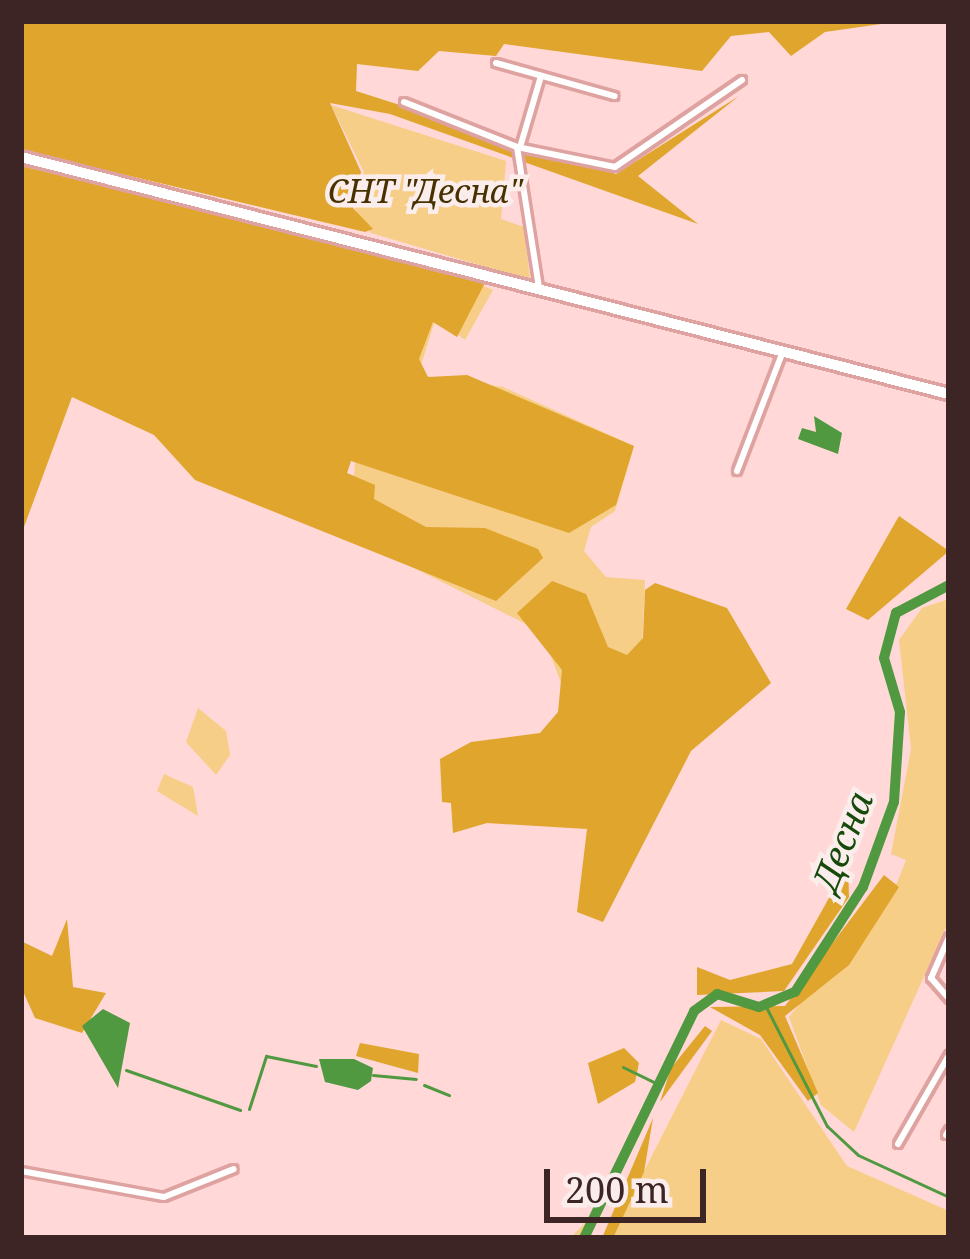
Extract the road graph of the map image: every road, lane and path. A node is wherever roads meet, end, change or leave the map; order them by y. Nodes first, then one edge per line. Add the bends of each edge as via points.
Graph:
1 (496, 63) dead end
2 (541, 76) junction
3 (742, 80) dead end
4 (614, 95) dead end
5 (404, 102) dead end
6 (519, 146) junction
7 (21, 157) edge
8 (539, 287) junction
9 (784, 350) junction
10 (949, 394) edge
11 (737, 471) dead end
12 (949, 937) edge
13 (949, 999) edge
14 (949, 1055) edge
15 (898, 1144) dead end
16 (234, 1169) dead end
17 (21, 1172) edge

1 - 2 street
2 - 4 street
2 - 6 street
3 - 6 street via 615,167
5 - 6 street
6 - 8 street
7 - 8 street
8 - 9 street
9 - 10 street
9 - 11 street
12 - 13 street via 931,978
14 - 15 street
16 - 17 street via 164,1197

